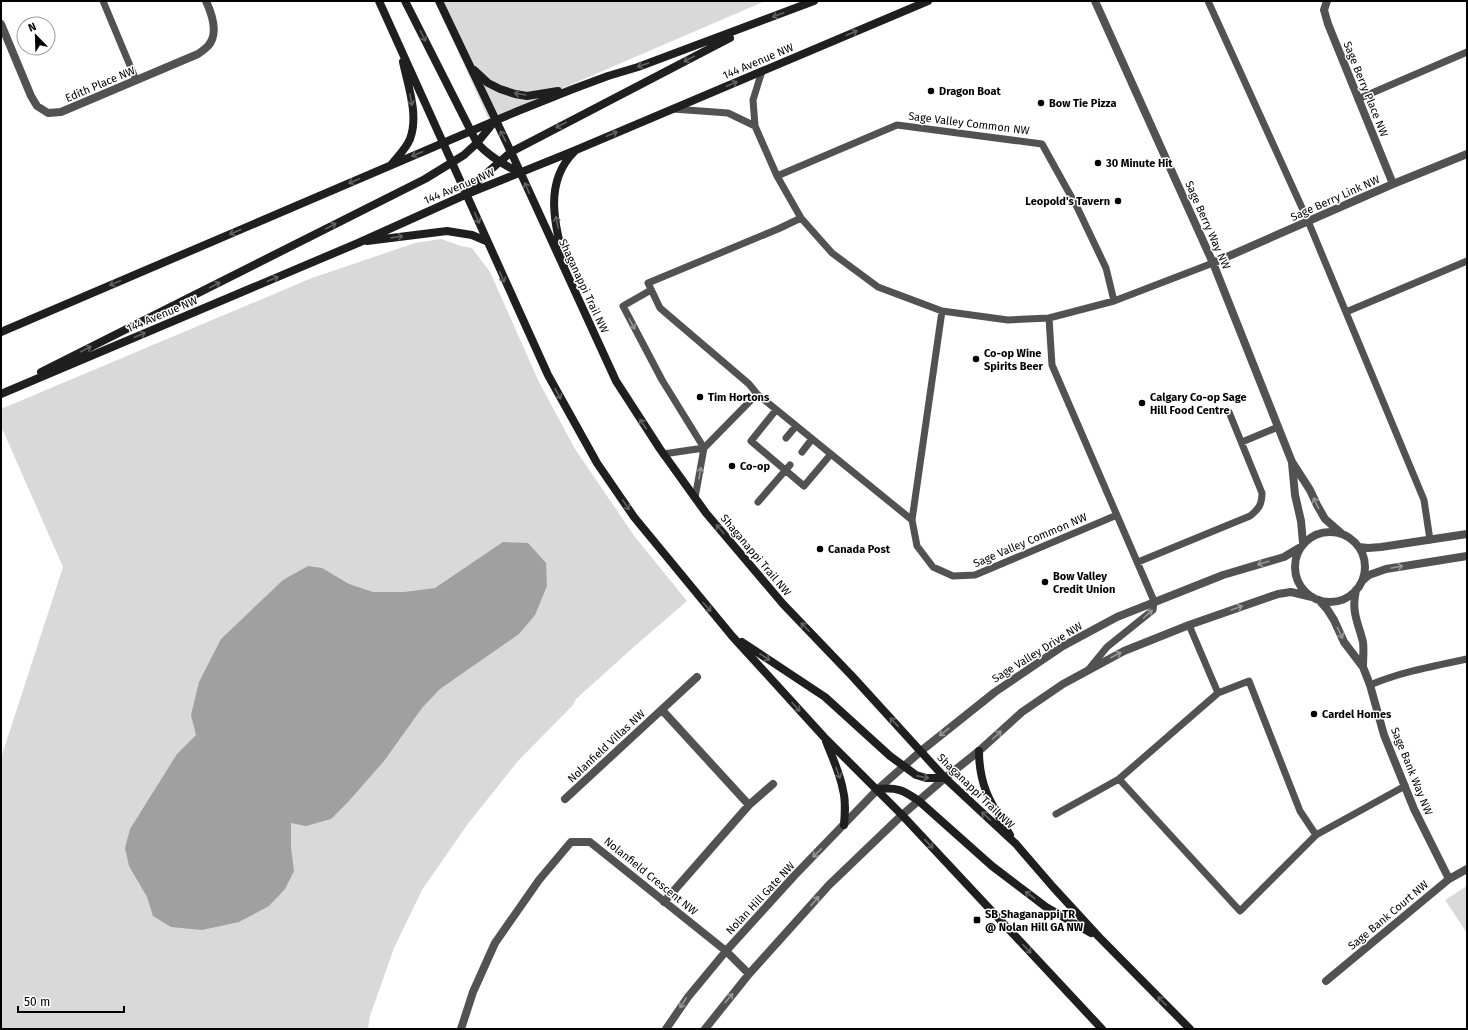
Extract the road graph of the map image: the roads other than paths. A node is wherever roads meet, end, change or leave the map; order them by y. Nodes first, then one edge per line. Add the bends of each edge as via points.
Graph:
1 (103, 1) edge
2 (206, 1) edge
3 (378, 1) edge
4 (406, 1) edge
5 (439, 1) edge
6 (814, 1) edge
7 (928, 1) edge
8 (1095, 1) edge
9 (1208, 1) edge
10 (1327, 1) edge
11 (761, 22) junction
12 (1, 24) edge
13 (400, 48) junction
14 (1467, 52) edge
15 (470, 66) junction
16 (762, 71) junction
17 (136, 80) junction
18 (573, 89) junction
19 (1358, 99) junction
20 (671, 109) junction
21 (495, 120) junction
22 (754, 126) junction
23 (471, 131) junction
24 (444, 143) junction
25 (477, 143) junction
26 (576, 150) junction
27 (511, 152) junction
28 (1467, 154) edge
29 (498, 162) junction
30 (452, 163) junction
31 (390, 166) junction
32 (521, 173) junction
33 (777, 176) junction
34 (1393, 184) junction
35 (467, 194) junction
36 (801, 218) junction
37 (1308, 221) junction
38 (486, 241) junction
39 (358, 243) junction
40 (1467, 261) edge
41 (1213, 263) junction
42 (572, 287) junction
43 (651, 290) junction
44 (1114, 301) junction
45 (942, 311) junction
46 (1346, 312) junction
47 (1049, 318) junction
48 (1, 332) edge
49 (1, 393) edge
50 (757, 394) junction
51 (776, 410) junction
52 (1229, 412) dead end
53 (796, 426) junction
54 (1278, 427) junction
55 (786, 438) dead end
56 (812, 439) junction
57 (1242, 442) junction
58 (704, 448) junction
59 (802, 452) dead end
60 (663, 454) junction
61 (832, 454) junction
62 (1292, 462) junction
63 (788, 468) junction
64 (695, 498) junction
65 (758, 502) dead end
66 (1117, 515) junction
67 (912, 520) junction
68 (1341, 533) junction
69 (1467, 534) edge
70 (1430, 540) junction
71 (1301, 546) junction
72 (1359, 547) junction
73 (1467, 556) edge
74 (1138, 562) junction
75 (1362, 582) junction
76 (1356, 590) junction
77 (1316, 599) junction
78 (1154, 601) junction
79 (1189, 625) junction
80 (732, 636) junction
81 (1467, 658) edge
82 (1363, 667) junction
83 (1089, 669) junction
84 (697, 677) dead end
85 (1370, 684) junction
86 (1218, 693) junction
87 (662, 710) junction
88 (824, 737) junction
89 (979, 750) junction
90 (921, 751) junction
91 (903, 766) junction
92 (945, 778) junction
93 (1119, 779) junction
94 (773, 784) dead end
95 (1405, 786) junction
96 (878, 789) junction
97 (565, 799) dead end
98 (919, 801) junction
99 (749, 805) junction
100 (1056, 814) dead end
101 (902, 815) junction
102 (844, 825) junction
103 (1316, 835) junction
104 (1016, 844) junction
105 (1467, 869) edge
106 (1449, 879) junction
107 (664, 902) junction
108 (1099, 937) junction
109 (726, 951) junction
110 (750, 974) junction
111 (1326, 981) dead end
112 (461, 1029) edge
113 (666, 1029) edge
114 (705, 1029) edge
115 (1102, 1029) edge
116 (1190, 1029) edge

1 - 17 lane
2 - 17 street, Edith Place NW via 212,12 214,24 213,36 208,46 198,54
3 - 13 main road
4 -> 23 main road
5 - 15 main road, Shaganappi Trail NW
6 -> 11 main road
16 -> 7 main road, 144 Avenue NW
8 - 41 street, Sage Berry Way NW
9 - 37 lane
10 - 19 street, Sage Berry Place NW via 1324,10 1328,24
11 -> 18 main road
11 -> 27 main road
12 - 17 street, Edith Place NW via 31,96 37,106 48,113 61,112
13 - 24 main road
13 -> 31 main road via 413,110 413,126 405,148
14 - 19 lane
18 -> 15 main road via 527,96 515,94 488,83
15 - 21 main road, Shaganappi Trail NW
20 -> 16 main road, 144 Avenue NW
16 - 22 lane via 752,100
18 - 21 main road
19 - 34 street, Sage Berry Place NW
20 - 22 lane via 728,113
26 -> 20 main road, 144 Avenue NW
21 - 23 main road
21 - 25 main road
27 -> 21 main road, Shaganappi Trail NW
22 - 33 lane
23 - 24 main road
23 - 25 main road
24 - 30 main road
24 -> 31 main road
25 - 29 main road
25 - 30 main road
26 - 32 main road, 144 Avenue NW
42 -> 26 main road via 561,248 554,191 567,159
27 - 29 main road
27 - 32 main road, Shaganappi Trail NW
28 - 34 street, Sage Berry Link NW
29 - 32 main road
29 - 35 main road
30 - 35 main road
49 -> 30 main road
31 -> 48 main road
32 - 35 main road, 144 Avenue NW
42 -> 32 main road, Shaganappi Trail NW
33 - 36 lane
33 - 44 lane, Sage Valley Common NW via 897,125 1042,144 1077,207 1106,268
34 - 37 street, Sage Berry Link NW
35 -> 38 main road
35 - 39 main road, 144 Avenue NW
36 - 43 lane via 648,283
36 - 45 lane via 832,253 878,287
37 - 41 street, Sage Berry Link NW
37 - 46 lane
39 -> 38 main road via 447,231 472,235
38 -> 80 main road via 548,375 597,463 634,517
49 -> 39 main road, 144 Avenue NW
40 - 46 lane
41 - 44 lane
41 - 54 street, Sage Berry Way NW
60 -> 42 main road, Shaganappi Trail NW via 616,381
43 - 50 lane via 660,308 749,384
43 -> 58 lane via 623,306 662,380
44 - 47 lane
45 - 47 lane via 1008,320
45 - 67 lane, Sage Valley Common NW
46 - 70 lane via 1424,500
47 - 66 lane via 1052,365
50 - 51 lane
50 - 58 lane
51 - 53 lane
51 - 63 lane via 752,441
52 - 57 lane
53 - 55 lane
53 - 56 lane
54 - 57 lane
54 - 62 street, Sage Berry Way NW
56 - 59 lane
56 - 61 lane
57 - 74 lane via 1262,493 1262,502 1258,509 1250,516
58 - 60 lane
64 -> 58 lane
60 - 64 main road, Shaganappi Trail NW
61 - 63 lane via 804,486
61 - 67 lane
68 -> 62 street, Sage Berry Way NW via 1316,505 1310,490
62 - 71 street, Sage Berry Way NW via 1295,495 1301,521
63 - 65 lane
90 -> 64 main road, Shaganappi Trail NW via 783,604
66 - 67 lane, Sage Valley Common NW via 975,575 953,576 933,567 917,546
66 - 74 lane
68 - 71 street via 1320,533
68 - 72 street via 1351,538
69 - 70 street
70 - 72 street via 1381,547
71 - 77 street via 1295,559 1294,570 1303,590
71 -> 78 street, Sage Valley Drive NW via 1284,557 1223,575
72 - 75 street via 1364,558
75 -> 73 street via 1369,575 1386,569
74 - 78 lane
75 - 76 street
76 - 77 street via 1339,601
76 - 82 street, Sage Bank Way NW via 1353,602 1363,644
79 -> 77 street via 1278,594 1291,592
77 -> 82 street, Sage Bank Way NW via 1334,620 1344,642
83 -> 78 lane via 1107,647 1153,610
78 -> 90 street, Sage Valley Drive NW via 1117,617 1063,646 995,692
83 -> 79 street via 1124,651
79 - 86 lane
80 -> 88 main road
80 -> 91 main road via 825,697
81 - 85 lane
82 - 85 street, Sage Bank Way NW
89 -> 83 street via 1022,712
84 - 87 street, Nolanfield Villas NW
85 - 95 street, Sage Bank Way NW via 1384,734
86 - 93 lane
86 - 103 lane via 1249,682 1300,811
87 - 97 street, Nolanfield Villas NW
87 - 99 street, Nolanfield Villas NW
88 - 96 main road
88 -> 102 main road via 843,789
89 - 92 street
89 - 104 main road via 984,786 992,805
90 - 91 street, Sage Valley Drive NW
90 - 92 main road, Shaganappi Trail NW
91 -> 92 main road via 926,778
91 - 96 street, Sage Valley Drive NW
92 - 98 street
104 -> 92 main road, Shaganappi Trail NW
93 - 100 lane
93 - 103 lane via 1240,911
94 - 99 street
95 - 103 lane
95 - 106 street, Sage Bank Way NW
96 - 98 main road via 891,788 906,792
96 - 101 main road
96 - 102 street, Nolan Hill Gate NW
98 - 101 street
108 -> 98 main road via 1046,907 992,866
99 - 107 street
110 -> 101 street via 829,885
101 -> 115 main road
102 -> 109 street, Nolan Hill Gate NW
104 - 108 main road, Shaganappi Trail NW
105 - 106 street, Sage Bank Court NW
106 - 111 street, Sage Bank Court NW
107 - 109 street, Nolanfield Crescent NW
107 - 112 street, Nolanfield Crescent NW via 590,842 571,842 539,880 495,943 473,992
116 -> 108 main road, Shaganappi Trail NW
109 - 110 street, Nolanfield Crescent NW
109 -> 113 street, Nolan Hill Gate NW via 688,997
114 -> 110 street

